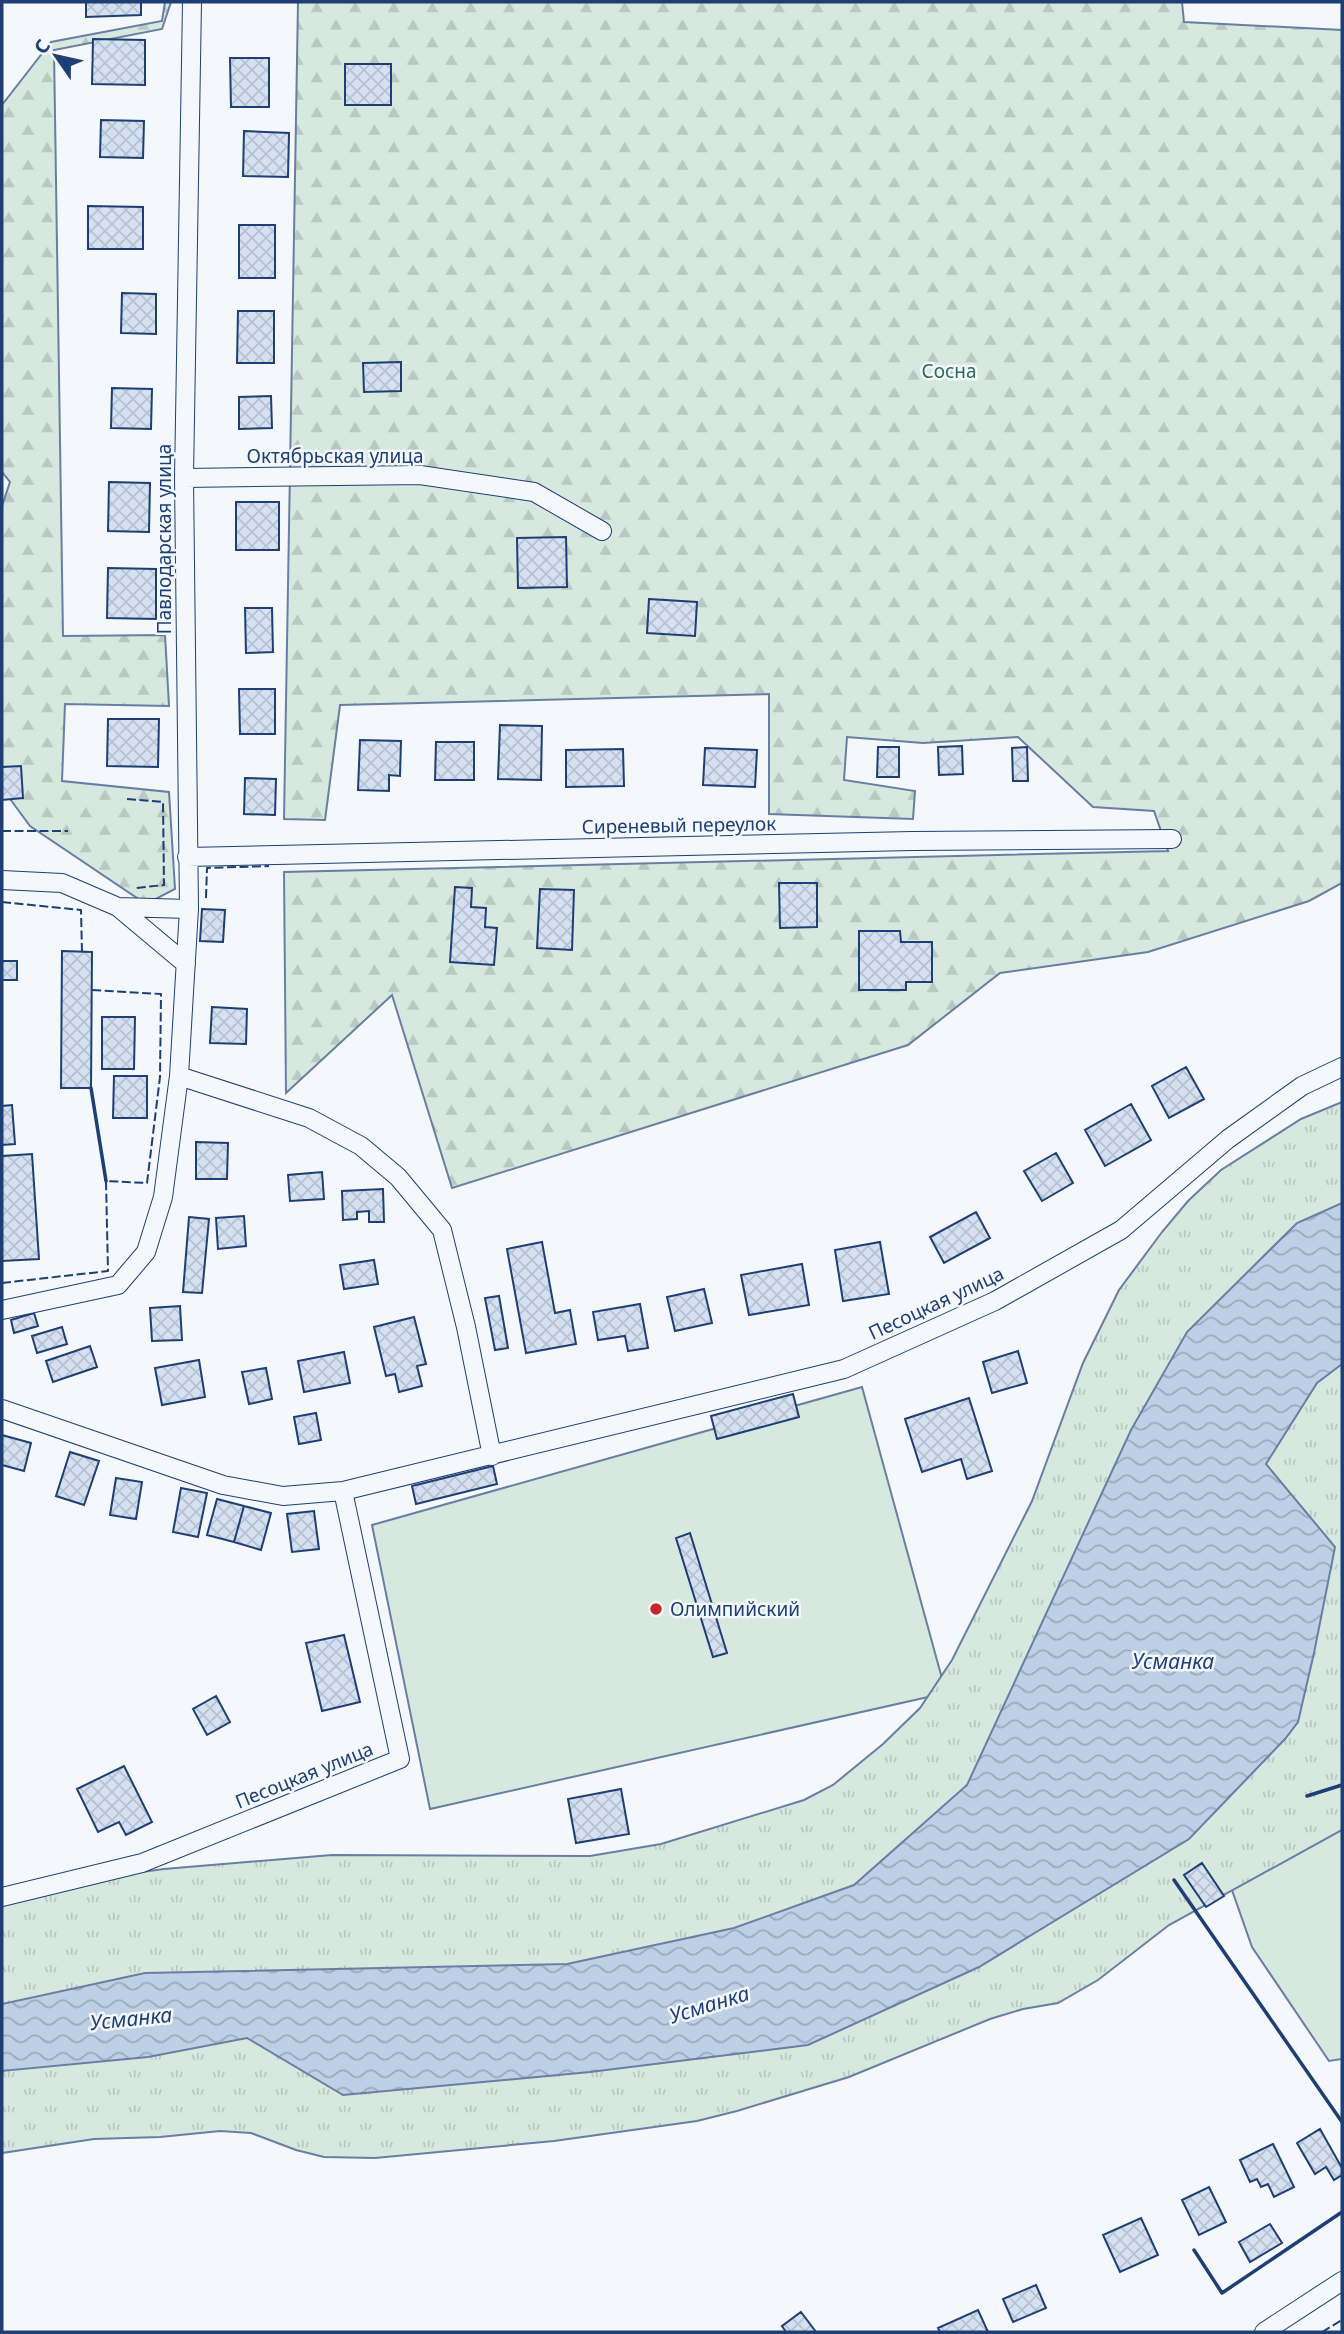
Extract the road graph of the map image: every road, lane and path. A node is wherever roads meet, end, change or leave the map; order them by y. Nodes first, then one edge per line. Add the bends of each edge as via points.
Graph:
1 (192, 2) edge
2 (184, 478) junction
3 (602, 531) dead end
4 (1172, 839) dead end
5 (187, 858) junction
6 (2, 880) edge
7 (117, 907) junction
8 (189, 909) junction
9 (186, 964) junction
10 (1342, 1067) edge
11 (179, 1076) junction
12 (210, 1087) junction
13 (176, 1104) junction
14 (2, 1310) edge
15 (2, 1409) edge
16 (492, 1455) junction
17 (344, 1491) junction
18 (2, 1897) edge
19 (1342, 2281) edge
20 (1264, 2332) edge

1 - 2 street, Павлодарская улица
2 - 3 street, Октябрьская улица via 420,475 534,492
2 - 5 street, Павлодарская улица
4 - 5 street, Сиреневый переулок
5 - 8 street, Павлодарская улица
6 - 7 street via 62,883
7 - 8 street
7 - 9 street
8 - 9 street, Павлодарская улица
9 - 11 street, Павлодарская улица
10 - 16 street, Песоцкая улица via 1302,1086 1228,1139 1121,1230 995,1301 844,1369
11 - 12 street
11 - 13 street
12 - 13 street
12 - 16 street via 309,1118 361,1146 398,1177 442,1230
13 - 14 street via 163,1196 146,1252 118,1285
15 - 17 street, Песоцкая улица via 223,1485 283,1496
16 - 17 street, Песоцкая улица
17 - 18 street, Песоцкая улица via 401,1759 142,1863
19 - 20 street

